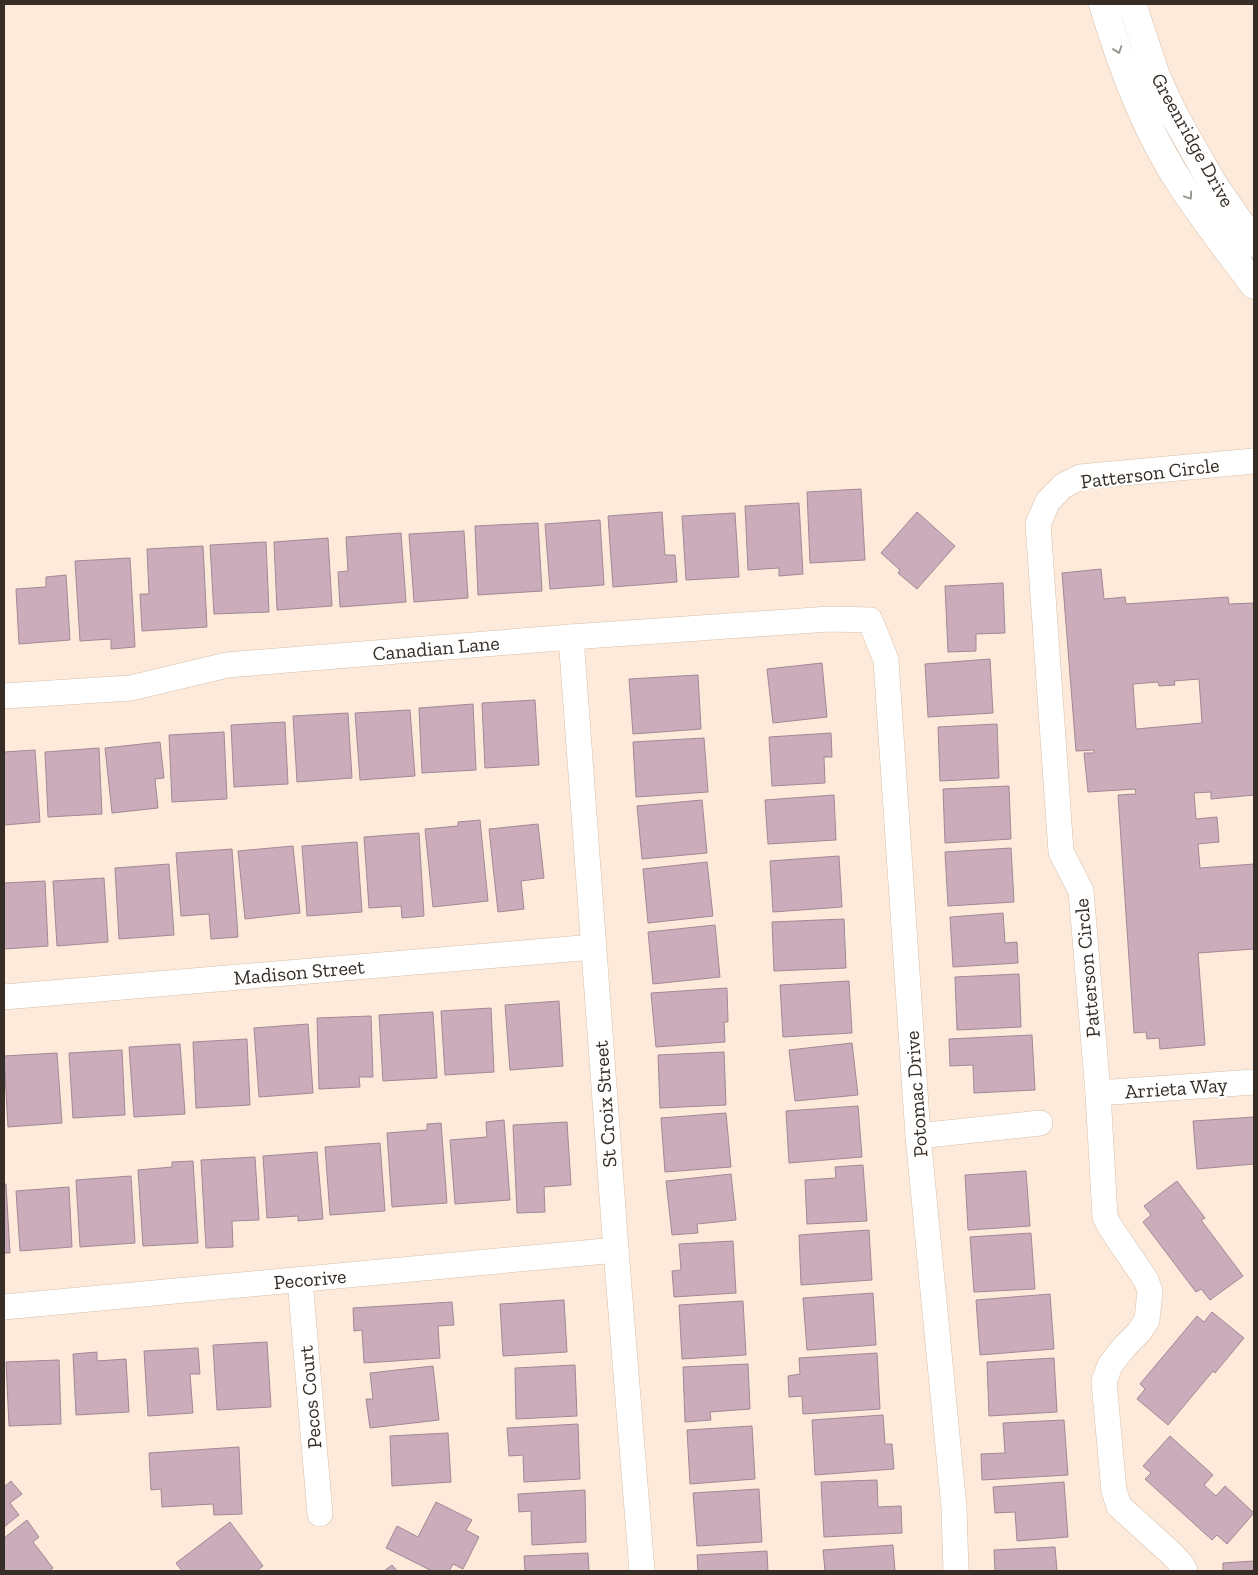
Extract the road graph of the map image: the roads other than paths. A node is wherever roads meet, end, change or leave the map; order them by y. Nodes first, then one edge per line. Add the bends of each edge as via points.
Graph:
1 (1103, 4) edge
2 (1132, 4) edge
3 (1254, 243) edge
4 (1254, 284) edge
5 (1254, 461) edge
6 (870, 620) joint
7 (570, 636) junction
8 (4, 696) edge
9 (593, 947) junction
10 (4, 997) edge
11 (1254, 1082) edge
12 (1098, 1093) junction
13 (1040, 1124) dead end
14 (918, 1136) junction
15 (616, 1250) junction
16 (300, 1280) junction
17 (4, 1307) edge
18 (320, 1514) dead end
19 (642, 1571) edge
20 (956, 1571) edge
21 (1185, 1571) edge

1 -> 4 street, Greenridge Drive via 1118,52 1154,138 1203,216
2 - 3 street, Greenridge Drive via 1156,76 1173,112 1213,184
5 - 12 street, Patterson Circle via 1080,477 1063,486 1048,501 1038,524 1061,852 1081,891
6 - 7 street, Canadian Lane via 828,619
6 - 14 street, Potomac Drive via 886,660
7 - 8 street, Canadian Lane via 227,665 131,688
7 - 9 street, St Croix Street
9 - 10 street, Madison Street
9 - 15 street, St Croix Street
11 - 12 street, Arrieta Way
12 - 21 street, Patterson Circle via 1106,1217 1150,1291 1146,1320 1110,1365 1104,1382 1114,1491 1119,1506 1173,1555
13 - 14 street
14 - 20 street, Potomac Drive via 954,1508
15 - 16 street, Pecorive
15 - 19 street, St Croix Street
16 - 17 street, Pecorive
16 - 18 street, Pecos Court

